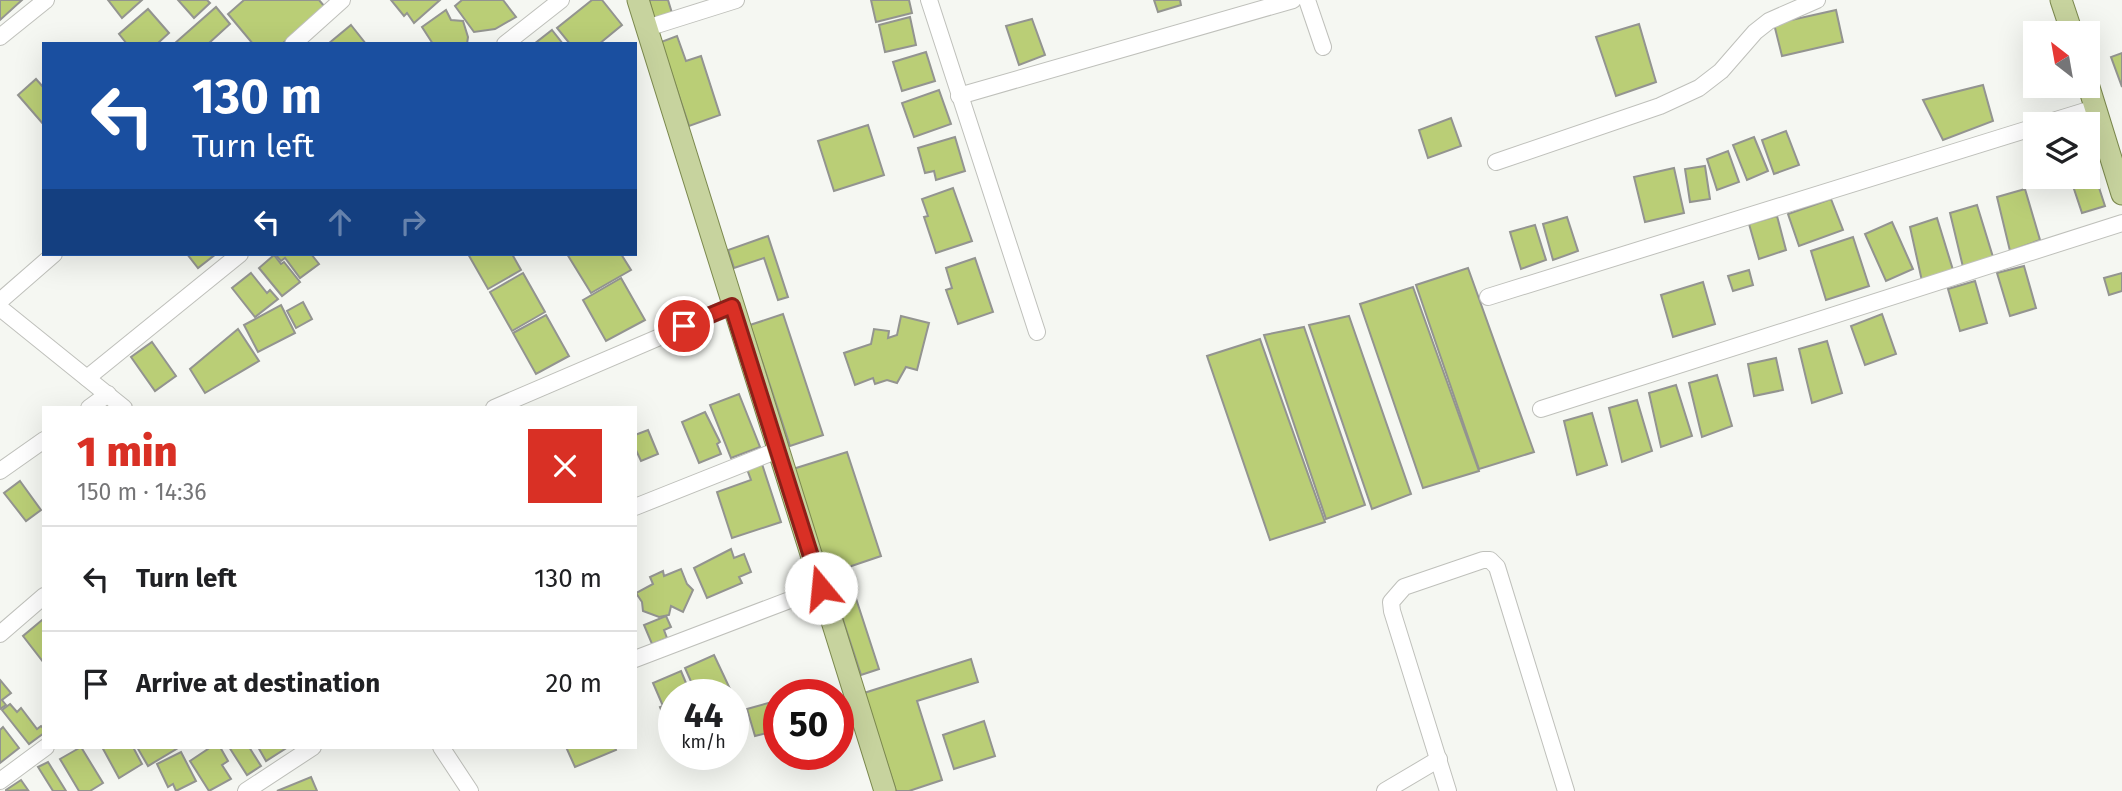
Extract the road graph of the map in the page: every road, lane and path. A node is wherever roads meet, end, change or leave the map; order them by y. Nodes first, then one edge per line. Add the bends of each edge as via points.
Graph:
1 (46, 0) edge
2 (342, 0) edge
3 (561, 0) edge
4 (638, 0) edge
5 (736, 0) edge
6 (929, 0) edge
7 (1293, 0) edge
8 (1307, 0) edge
9 (1817, 0) edge
10 (2061, 0) edge
11 (2068, 21) edge
12 (647, 28) junction
13 (0, 37) edge
14 (295, 42) edge
15 (508, 42) edge
16 (1323, 47) dead end
17 (959, 96) junction
18 (2092, 98) edge
19 (2095, 108) junction
20 (2082, 112) edge
21 (2023, 131) edge
22 (1496, 162) dead end
23 (2122, 194) edge
24 (2122, 223) edge
25 (52, 256) edge
26 (238, 256) edge
27 (1488, 297) dead end
28 (0, 301) edge
29 (732, 306) junction
30 (0, 308) edge
31 (1037, 332) dead end
32 (87, 378) junction
33 (108, 394) junction
34 (92, 406) edge
35 (122, 406) edge
36 (499, 406) edge
37 (1541, 409) dead end
38 (42, 441) edge
39 (778, 450) junction
40 (0, 471) edge
41 (637, 507) edge
42 (821, 588) junction
43 (42, 598) edge
44 (0, 634) edge
45 (637, 658) edge
46 (43, 749) edge
47 (310, 749) edge
48 (442, 749) edge
49 (1439, 759) junction
50 (0, 781) edge
51 (246, 791) edge
52 (470, 791) edge
53 (885, 791) edge
54 (1385, 791) edge
55 (1448, 791) edge
56 (1566, 791) edge

1 - 13 street
2 - 14 street
3 - 15 street
4 - 12 main road
5 - 12 street
6 - 17 street
7 - 17 street
8 - 16 street
9 - 22 street via 1769,21 1699,88 1660,106
10 - 11 main road
12 - 29 main road
17 - 31 street
18 - 19 main road
19 - 20 street
19 - 23 main road
21 - 27 street
24 - 37 street
25 - 28 street
26 - 32 street
29 - 36 street
29 - 39 main road
30 - 32 street
32 - 33 street
33 - 34 street
33 - 35 street
38 - 40 street
39 - 41 street
39 - 42 main road
42 - 45 street
42 - 53 main road
43 - 44 street
46 - 50 street
47 - 51 street
48 - 52 street
49 - 54 street
49 - 55 street
49 - 56 street via 1391,602 1404,587 1490,560 1497,567

